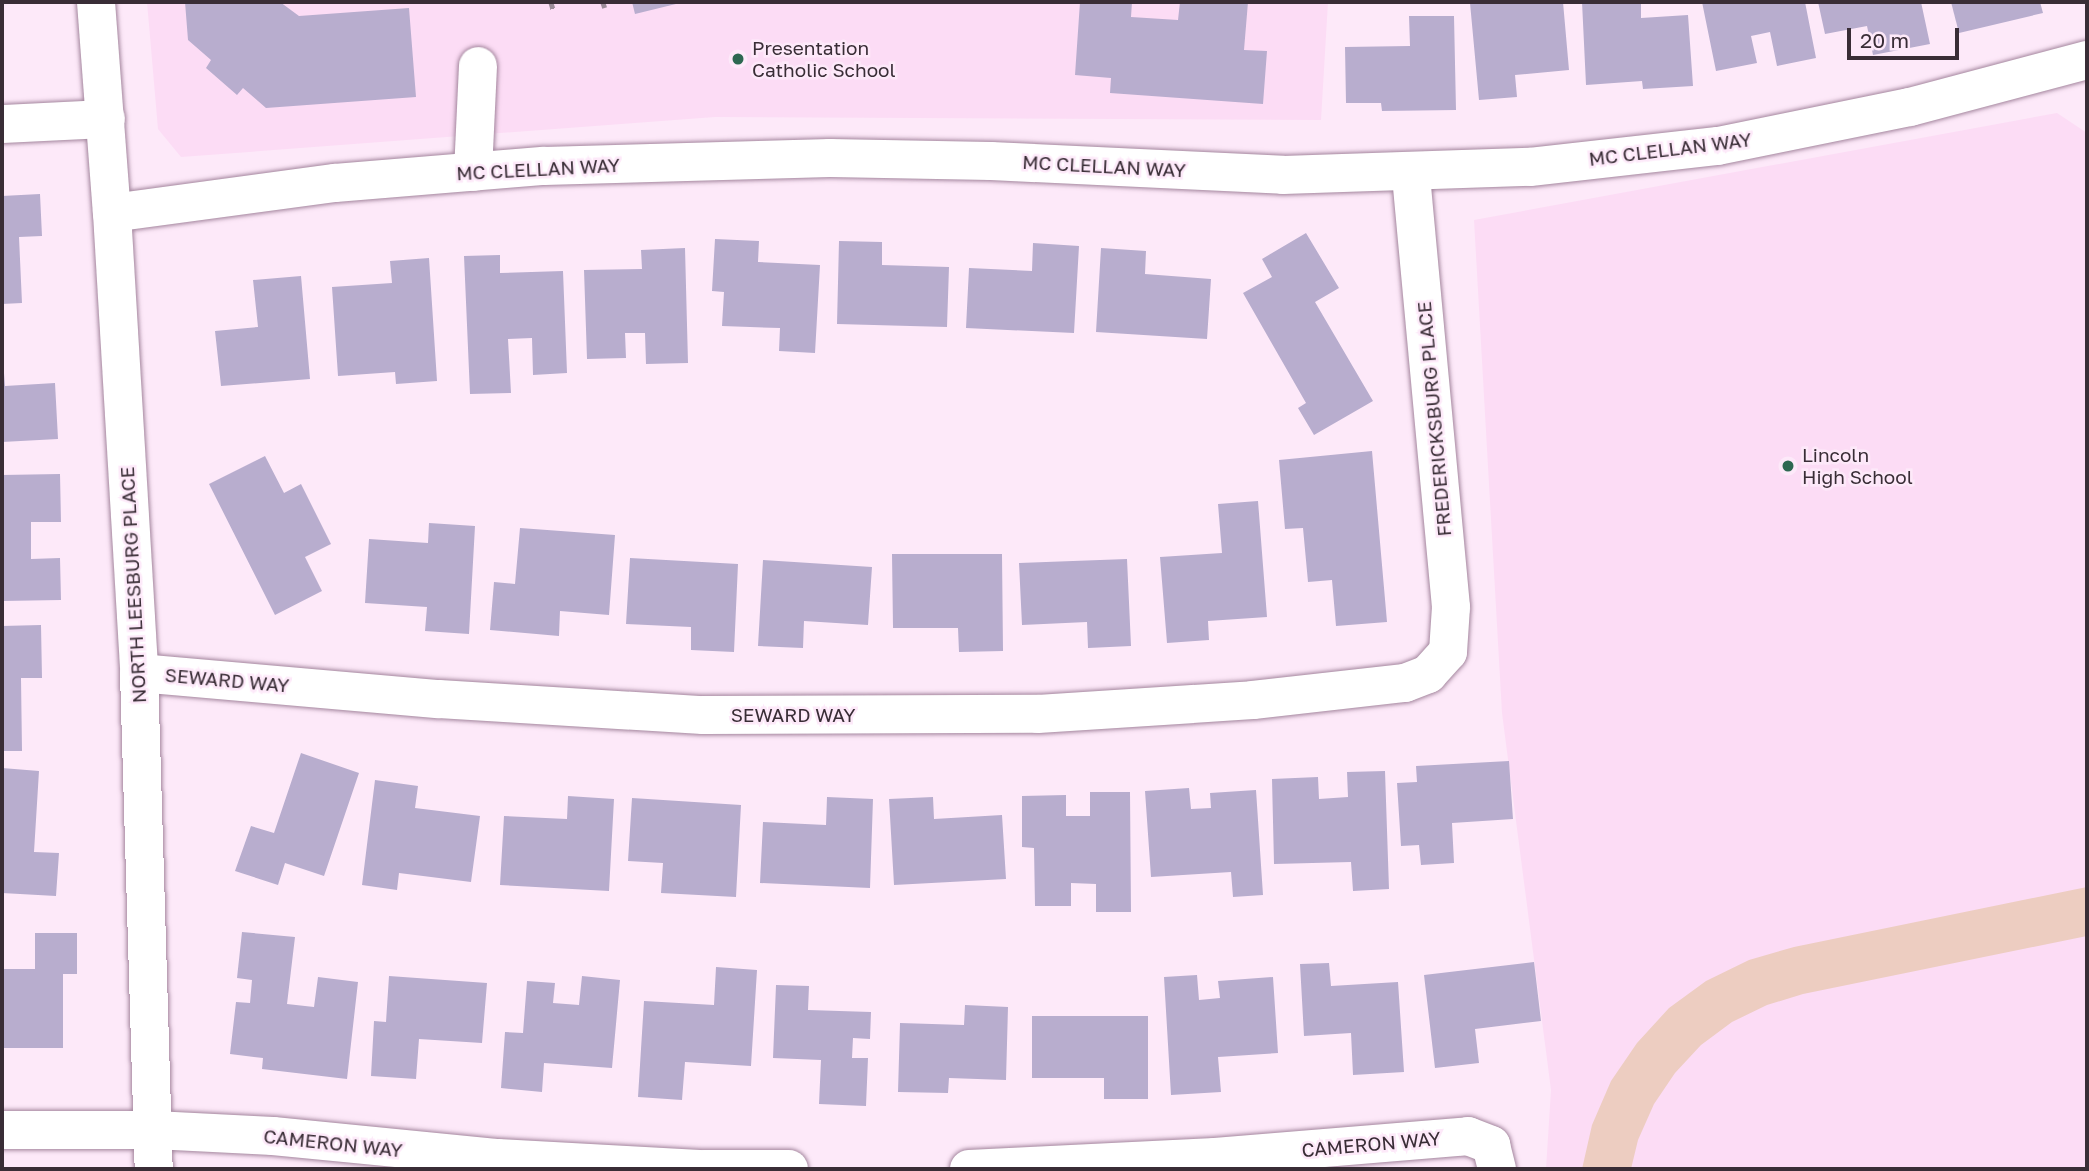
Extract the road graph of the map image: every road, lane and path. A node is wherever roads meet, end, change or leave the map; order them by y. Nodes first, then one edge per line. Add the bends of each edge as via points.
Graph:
1 (96, 2) edge
2 (551, 2) edge
3 (603, 2) edge
4 (605, 8) dead end
5 (554, 12) dead end
6 (2087, 60) edge
7 (478, 66) dead end
8 (106, 119) junction
9 (2, 124) edge
10 (473, 172) junction
11 (1411, 173) junction
12 (112, 213) junction
13 (1440, 662) joint
14 (138, 673) junction
15 (2, 1130) edge
16 (154, 1130) junction
17 (1488, 1154) edge
18 (154, 1169) edge
19 (789, 1169) edge
20 (969, 1169) edge

1 - 8 street, NORTH LEESBURG PLACE
2 - 5 path
3 - 4 path
6 - 11 street, MC CLELLAN WAY via 1910,107 1718,146 1530,167
7 - 10 street
8 - 9 street
8 - 12 street, NORTH LEESBURG PLACE
10 - 11 street, MC CLELLAN WAY via 830,158 1283,175
10 - 12 street, MC CLELLAN WAY via 335,183
11 - 13 street, FREDERICKSBURG PLACE via 1451,607 1448,652
12 - 14 street, NORTH LEESBURG PLACE
13 - 14 street, SEWARD WAY via 1428,674 1405,683 1253,699 1024,714 703,715 439,699
14 - 16 street, NORTH LEESBURG PLACE
15 - 16 street, CAMERON WAY
16 - 18 street, NORTH LEESBURG PLACE
16 - 19 street, CAMERON WAY via 273,1136 498,1158
17 - 20 street, CAMERON WAY via 1468,1136 1215,1157

